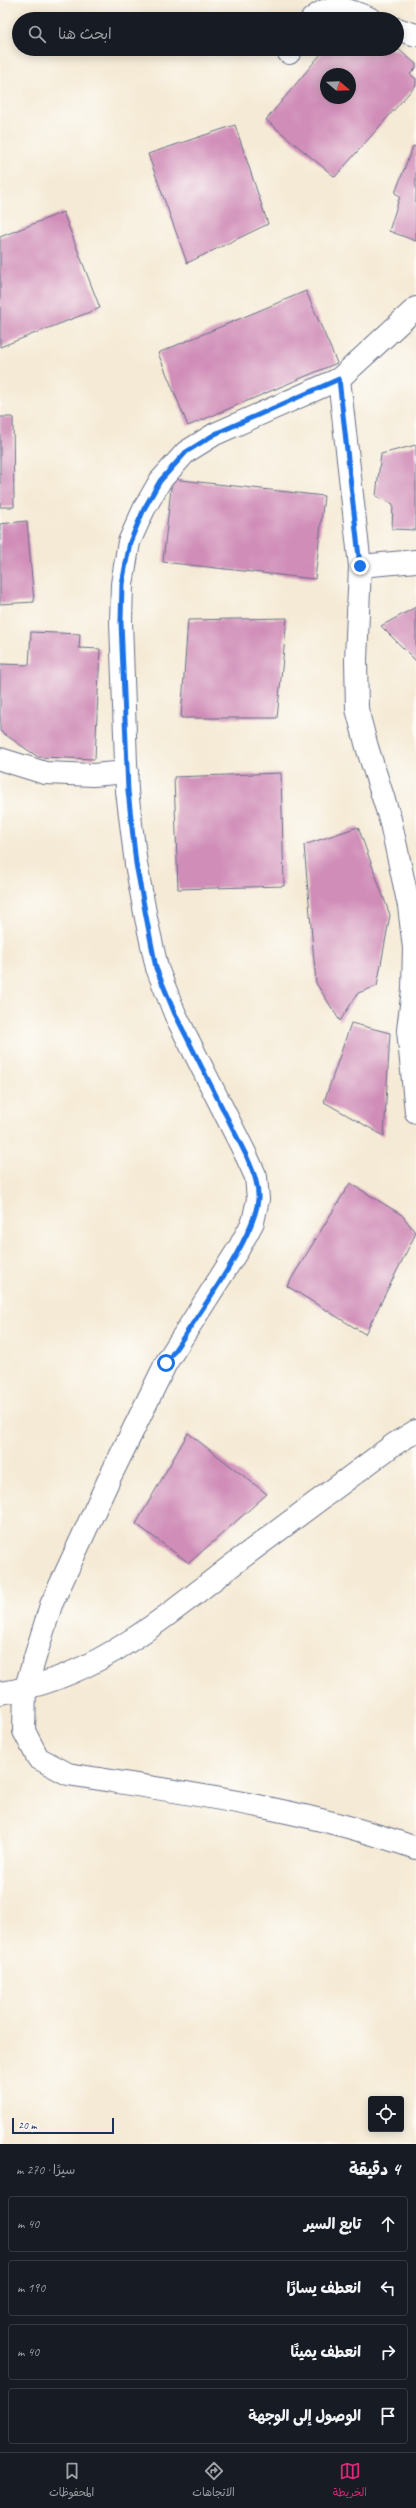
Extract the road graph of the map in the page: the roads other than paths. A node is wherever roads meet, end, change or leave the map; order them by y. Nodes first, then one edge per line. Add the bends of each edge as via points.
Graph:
1 (319, 12) edge
2 (350, 12) edge
3 (404, 31) edge
4 (416, 35) edge
5 (416, 308) edge
6 (339, 379) junction
7 (416, 561) edge
8 (360, 566) junction
9 (0, 758) edge
10 (127, 772) junction
11 (416, 1112) edge
12 (416, 1430) edge
13 (25, 1690) junction
14 (0, 1693) edge
15 (416, 1848) edge

1 - 2 street via 335,7
3 - 4 street
5 - 6 street
6 - 8 street
6 - 10 street via 215,434 186,452 160,481 144,509 130,542 122,584 121,622
7 - 8 street
8 - 11 street via 356,660 357,709 390,819 409,906 414,948 414,982 408,1030
9 - 10 street via 45,773 93,775
10 - 13 street via 136,864 156,968 175,1014 256,1177 258,1199 253,1222 240,1248 166,1363 110,1477 51,1605
12 - 13 street via 313,1504 130,1643 80,1670
13 - 14 street
13 - 15 street via 24,1731 38,1758 68,1774 297,1813 364,1830

